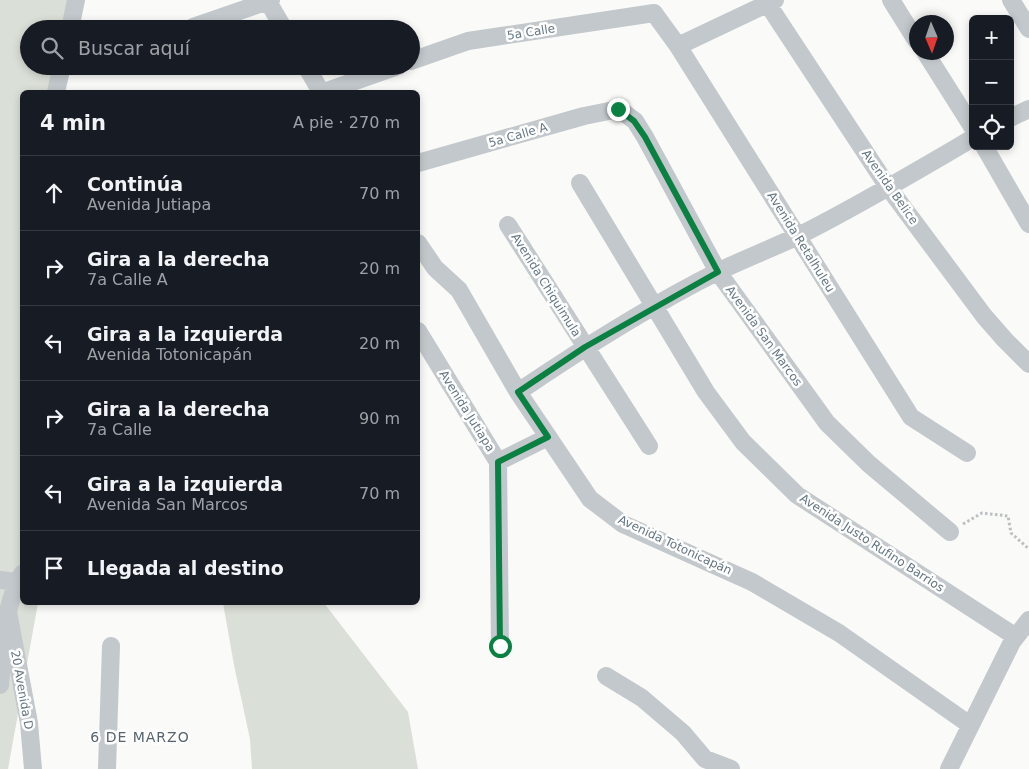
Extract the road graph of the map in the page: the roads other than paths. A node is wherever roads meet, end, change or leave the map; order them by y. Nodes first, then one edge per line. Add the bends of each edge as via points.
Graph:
1 (76, 0) edge
2 (269, 0) edge
3 (891, 0) edge
4 (1010, 0) edge
5 (769, 1) edge
6 (654, 13) joint
7 (72, 20) edge
8 (213, 20) edge
9 (279, 20) edge
10 (909, 29) edge
11 (1029, 29) edge
12 (678, 46) junction
13 (420, 59) edge
14 (930, 60) edge
15 (60, 75) edge
16 (312, 75) edge
17 (372, 75) edge
18 (56, 90) edge
19 (321, 90) edge
20 (328, 90) edge
21 (618, 109) joint
22 (1029, 109) edge
23 (1014, 116) edge
24 (969, 122) edge
25 (969, 140) edge
26 (986, 150) edge
27 (420, 162) edge
28 (580, 183) dead end
29 (888, 188) junction
30 (1029, 224) edge
31 (508, 225) dead end
32 (797, 236) junction
33 (420, 246) edge
34 (718, 272) junction
35 (654, 306) junction
36 (420, 334) edge
37 (585, 347) junction
38 (1029, 364) edge
39 (518, 392) junction
40 (548, 437) junction
41 (649, 446) dead end
42 (967, 454) dead end
43 (498, 462) junction
44 (950, 532) road end
45 (13, 579) edge
46 (8, 612) junction
47 (1029, 620) edge
48 (1016, 637) junction
49 (111, 646) dead end
50 (500, 646) dead end
51 (606, 676) dead end
52 (0, 685) edge
53 (970, 725) junction
54 (32, 769) edge
55 (107, 769) edge
56 (731, 769) edge
57 (949, 769) edge

1 - 7 street
2 - 8 street
2 - 9 street
3 - 10 street
4 - 11 street
5 - 12 street
5 - 29 street, Avenida Belice
6 - 12 street, Avenida Retalhuleu
6 - 13 street, 5a Calle via 468,41
12 - 32 street, Avenida Retalhuleu
14 - 24 street
15 - 18 street
16 - 19 street
17 - 20 street
21 - 27 street, 5a Calle A
21 - 34 street, Avenida San Marcos via 634,121 645,137
22 - 23 street
25 - 29 street
26 - 30 street
28 - 35 street, Avenida Justo Rufino Barrios
29 - 32 street
29 - 38 street, Avenida Belice via 984,316
31 - 37 street, Avenida Chiquimula
32 - 34 street
32 - 42 street, Avenida Retalhuleu via 911,416
33 - 39 street, Avenida Totonicapán via 434,268 459,290
34 - 35 street
34 - 44 street, Avenida San Marcos via 827,423 869,464
35 - 37 street
35 - 48 street, Avenida Justo Rufino Barrios via 706,392 743,442 797,494
36 - 43 street, Avenida Jutiapa
37 - 39 street
37 - 41 street, Avenida Chiquimula
39 - 40 street, Avenida Totonicapán
40 - 43 street
40 - 53 street, Avenida Totonicapán via 590,499 623,524 752,582 839,633
43 - 50 street, Avenida Jutiapa
45 - 46 street
46 - 52 street
46 - 54 street, 20 Avenida D via 29,723
47 - 48 street
48 - 53 street
49 - 55 street
51 - 56 street via 642,698 683,733 704,759
53 - 57 street

